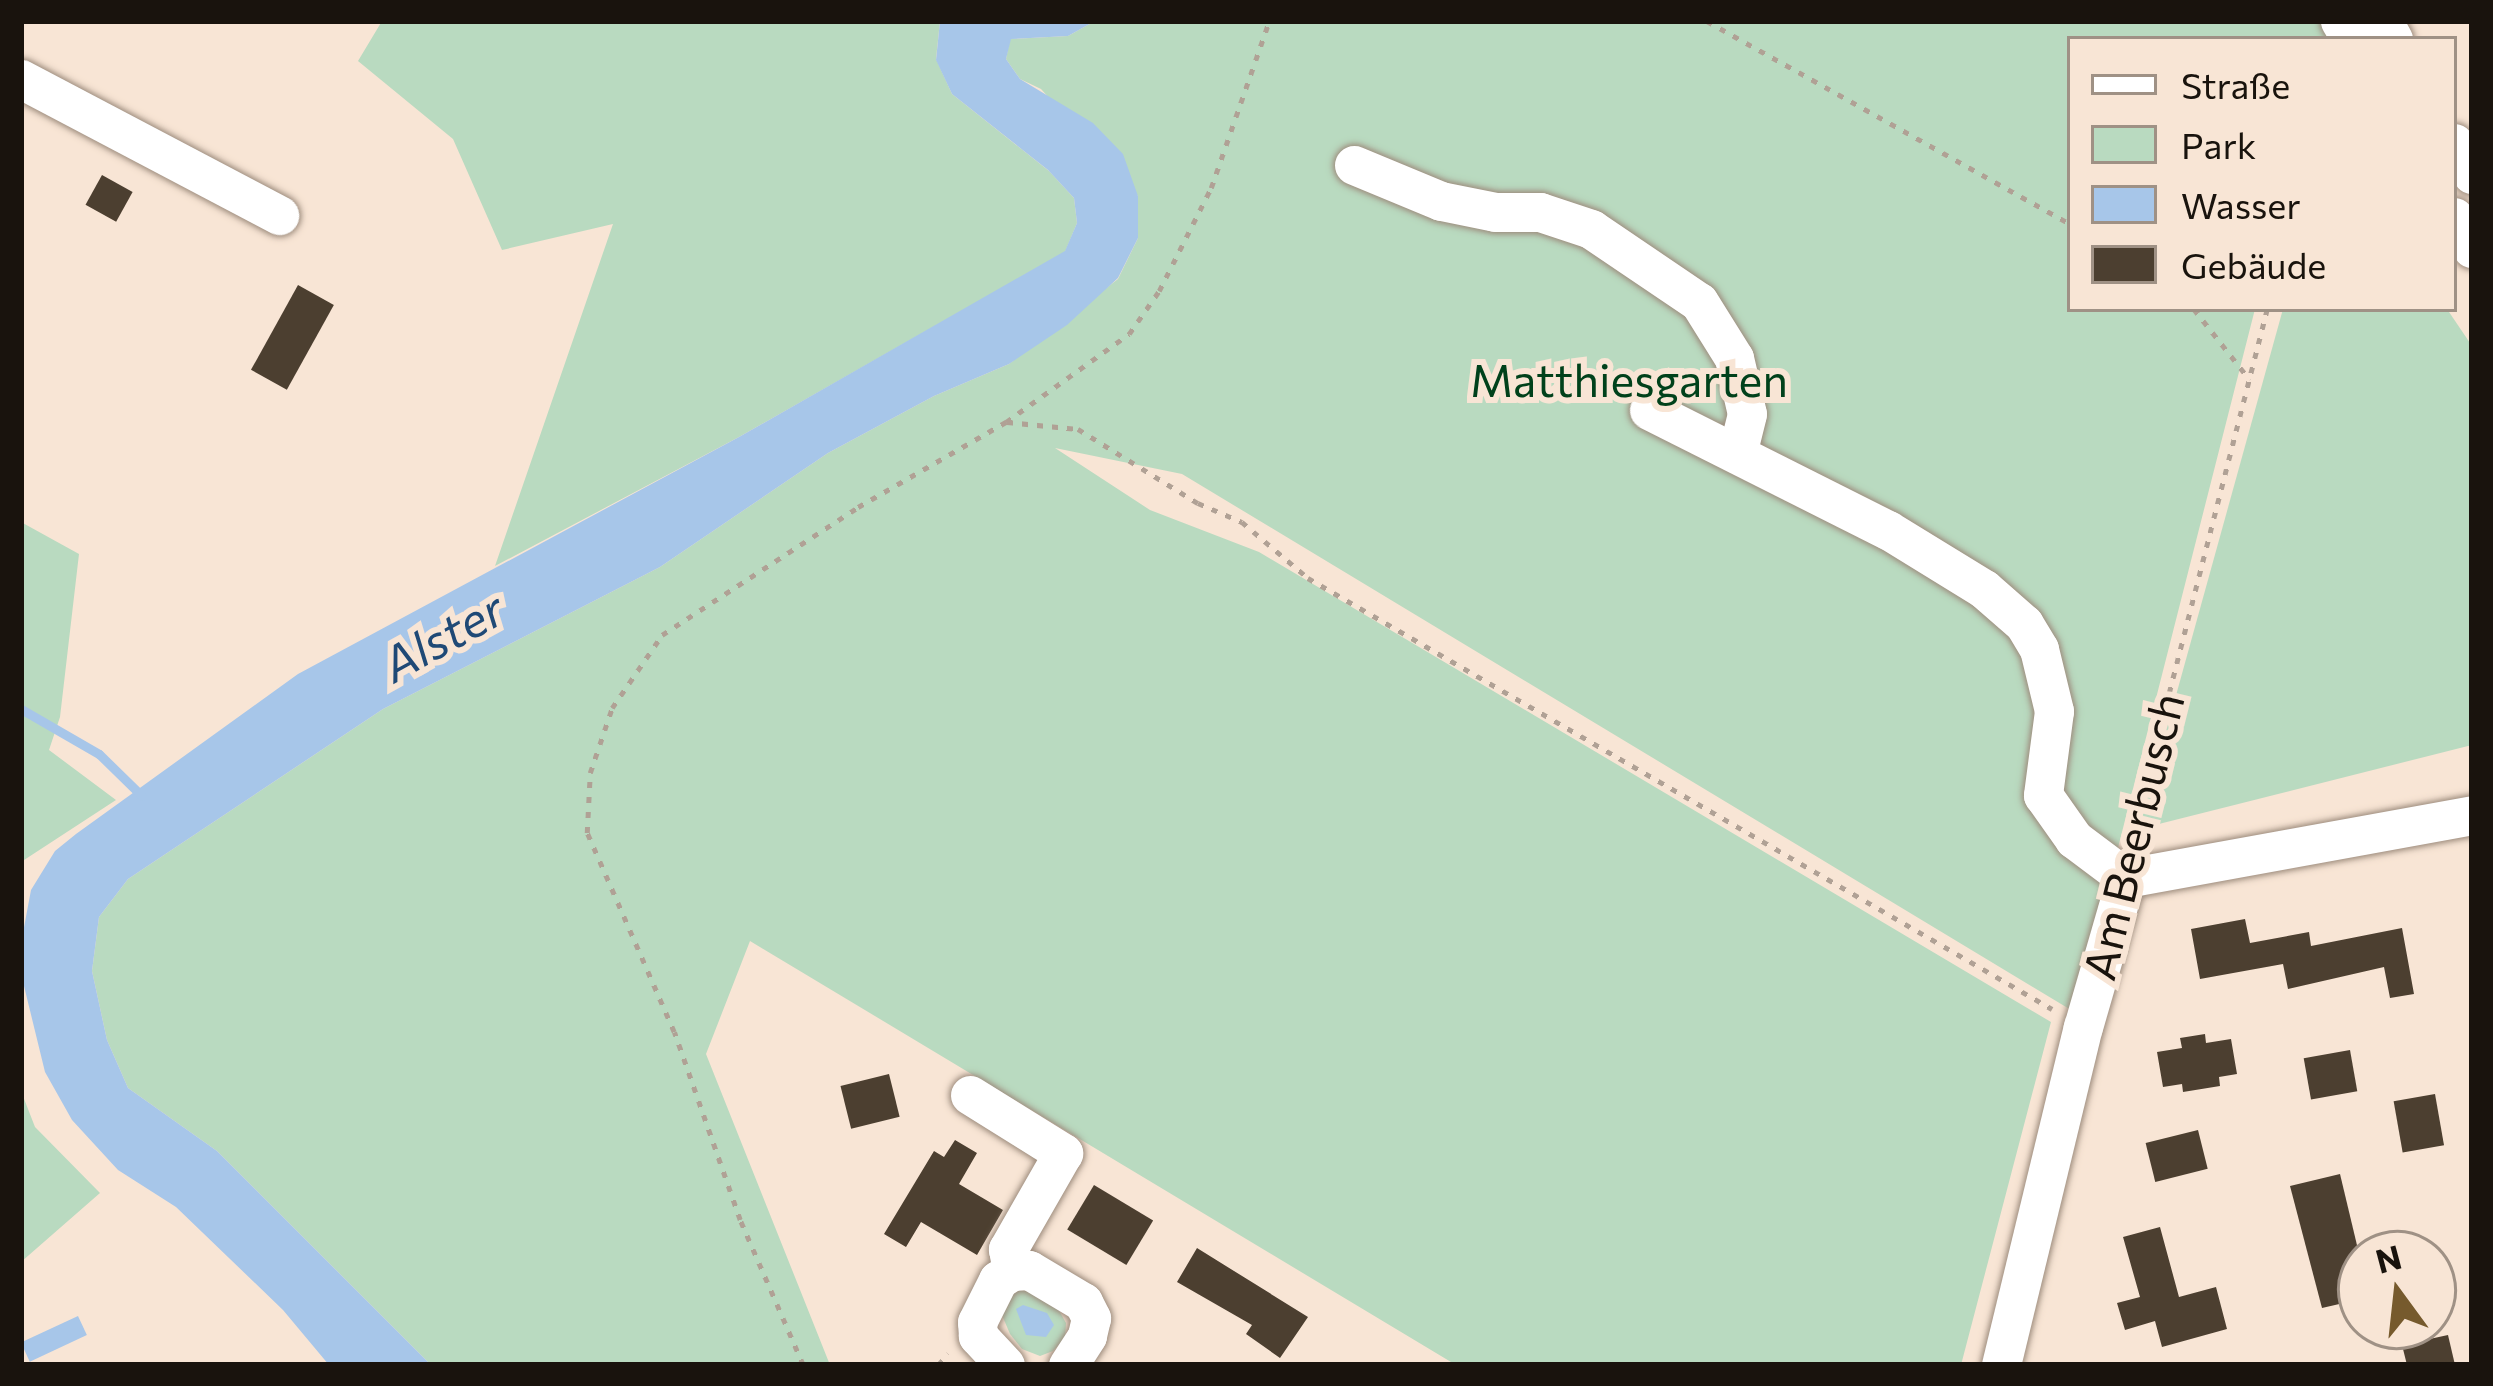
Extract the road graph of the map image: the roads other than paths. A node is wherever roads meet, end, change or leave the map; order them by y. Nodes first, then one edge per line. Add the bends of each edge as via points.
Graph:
1 (21, 79) edge
2 (1354, 165) dead end
3 (279, 215) dead end
4 (1649, 410) dead end
5 (1737, 454) junction
6 (2472, 814) edge
7 (2126, 878) junction
8 (970, 1095) dead end
9 (1012, 1270) junction
10 (1005, 1365) edge
11 (1068, 1365) edge
12 (2000, 1365) edge

1 - 3 street
2 - 5 street via 1441,201 1540,212 1591,229 1699,302 1734,358 1748,414
4 - 5 street
5 - 7 street via 1888,530 1984,589 2024,624 2039,649 2054,711 2043,795 2074,839
6 - 7 street
7 - 12 street, Am Beerbusch
8 - 9 street via 1063,1153 1008,1249
9 - 10 street via 998,1280 977,1322 978,1336
9 - 11 street via 1029,1270 1083,1302 1088,1336

